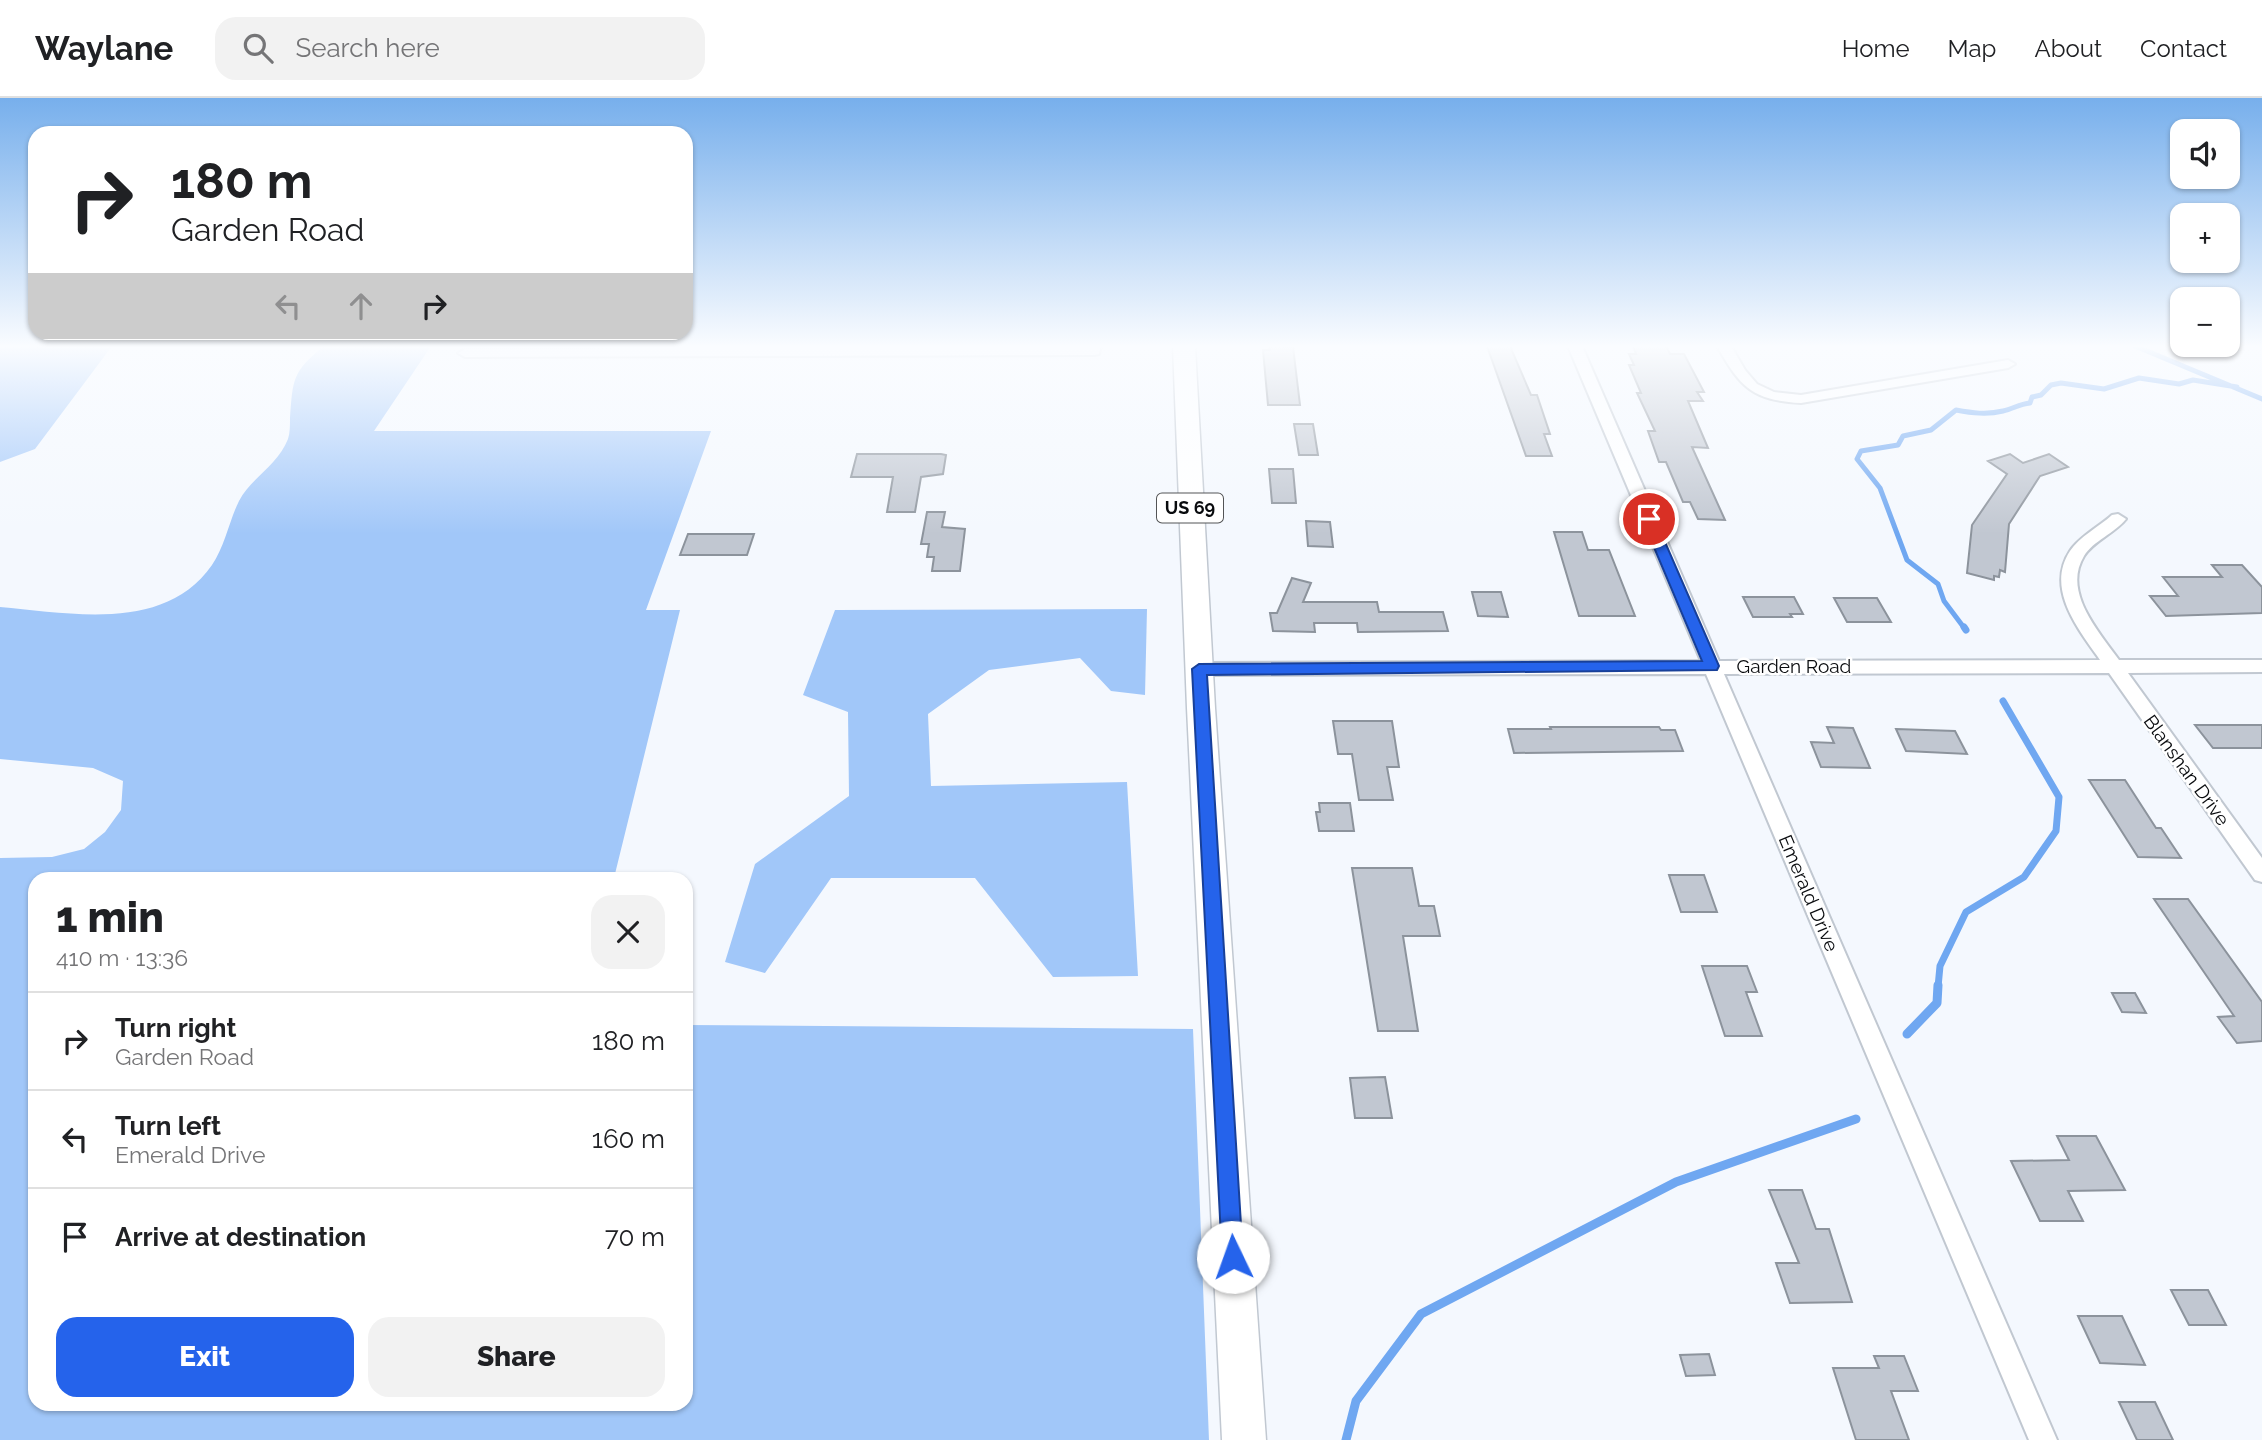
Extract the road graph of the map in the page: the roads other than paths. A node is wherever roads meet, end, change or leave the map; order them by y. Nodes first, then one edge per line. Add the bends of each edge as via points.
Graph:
1 (1187, 409) edge
2 (1602, 409) edge
3 (2118, 519) dead end
4 (1712, 666) junction
5 (2112, 666) junction
6 (2262, 666) edge
7 (1199, 669) junction
8 (2262, 874) edge
9 (1244, 1440) edge
10 (2043, 1440) edge

1 - 7 main road, US 69
2 - 4 street, Emerald Drive
3 - 5 street, Blanshan Drive via 2077,552 2069,582 2078,616
4 - 5 street, Garden Road
4 - 7 street, Garden Road
4 - 10 street, Emerald Drive
5 - 6 street, Garden Road
5 - 8 street, Blanshan Drive
7 - 9 main road, US 69

